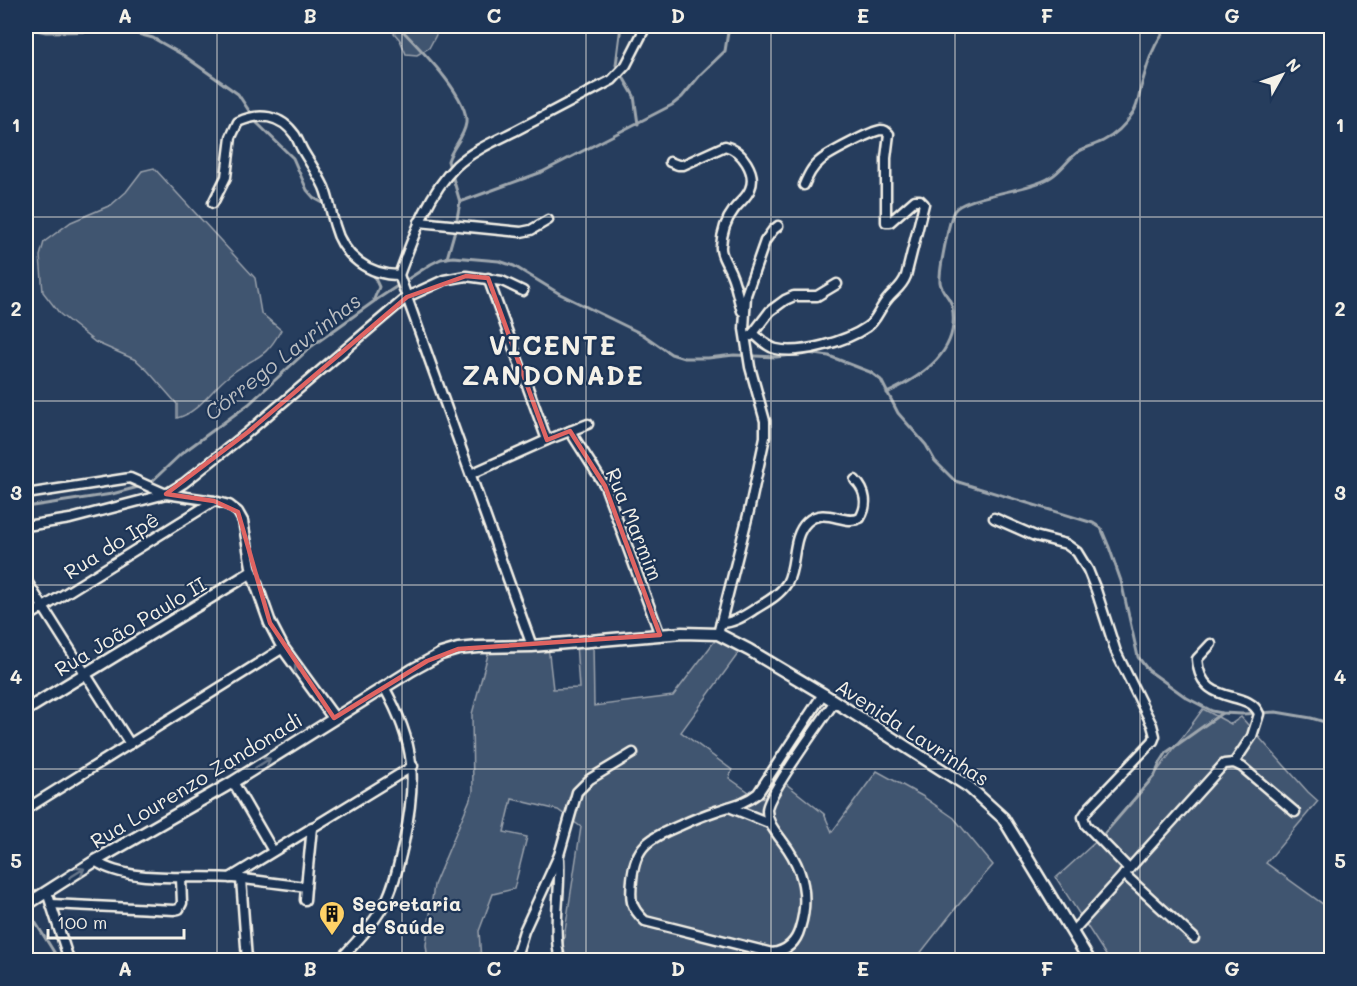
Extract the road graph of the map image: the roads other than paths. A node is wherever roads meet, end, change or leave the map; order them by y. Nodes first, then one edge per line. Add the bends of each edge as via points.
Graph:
1 (646, 26) edge
2 (670, 162) dead end
3 (804, 185) dead end
4 (213, 203) dead end
5 (548, 220) dead end
6 (419, 222) junction
7 (778, 226) dead end
8 (399, 276) junction
9 (488, 278) junction
10 (837, 284) dead end
11 (523, 291) dead end
12 (407, 297) junction
13 (744, 316) junction
14 (753, 333) junction
15 (746, 344) junction
16 (588, 424) dead end
17 (570, 431) junction
18 (547, 440) junction
19 (471, 474) junction
20 (855, 480) dead end
21 (26, 494) edge
22 (166, 494) junction
23 (214, 501) junction
24 (994, 518) dead end
25 (26, 526) edge
26 (252, 572) junction
27 (26, 580) edge
28 (42, 608) junction
29 (26, 618) edge
30 (720, 628) junction
31 (660, 635) junction
32 (1211, 644) dead end
33 (532, 646) junction
34 (283, 648) junction
35 (84, 674) junction
36 (384, 687) junction
37 (823, 694) junction
38 (835, 701) junction
39 (26, 710) edge
40 (334, 718) junction
41 (130, 744) junction
42 (633, 753) dead end
43 (1234, 764) junction
44 (413, 766) junction
45 (233, 782) junction
46 (728, 807) junction
47 (26, 809) edge
48 (1294, 812) dead end
49 (769, 823) junction
50 (312, 827) junction
51 (273, 851) junction
52 (558, 855) junction
53 (95, 861) junction
54 (1126, 872) junction
55 (181, 878) junction
56 (230, 878) junction
57 (241, 879) junction
58 (306, 887) junction
59 (26, 889) edge
60 (47, 892) junction
61 (305, 900) dead end
62 (29, 903) edge
63 (51, 904) junction
64 (1072, 932) junction
65 (1194, 938) dead end
66 (69, 960) edge
67 (247, 960) edge
68 (339, 960) edge
69 (515, 960) edge
70 (560, 960) edge
71 (1089, 960) edge

1 - 6 street via 626,65 612,80 467,158 443,181
2 - 13 street via 683,165 725,146 738,152 747,164 752,187 729,216 721,246
3 - 14 street via 825,157 880,130 889,134 886,222 915,200 924,204 906,276 872,323 829,344 789,350 770,347
4 - 8 street via 226,177 231,137 238,122 248,117 271,117 294,135 315,169 345,248 364,266
5 - 6 street via 531,231 521,232
6 - 8 street
7 - 13 street via 765,241 750,281
8 - 12 street
9 - 11 street
9 - 12 street via 444,280
9 - 18 street
10 - 14 street via 817,296 785,300 770,311
12 - 19 street
12 - 22 street via 248,432
13 - 15 street
14 - 15 street
15 - 30 street via 765,421 765,437
16 - 17 street
17 - 18 street
17 - 31 street, Rua Marmim via 605,486
18 - 19 street
19 - 33 street
20 - 30 street via 863,489 865,500 860,518 824,515 809,520 800,533 785,585 771,599
21 - 22 street via 130,478
22 - 23 street
22 - 25 street
23 - 26 street via 229,505 243,521
23 - 28 street, Rua do Ipê
24 - 54 street via 1035,536 1066,544 1077,552 1092,580 1116,652 1152,725 1154,741 1083,818
26 - 34 street via 264,611
26 - 35 street, Rua João Paulo II
27 - 28 street
28 - 29 street, Rua do Ipê
28 - 35 street
30 - 31 street, Rua Lourenzo Zandonadi
30 - 37 street, Avenida Lavrinhas via 748,650
31 - 33 street, Rua Lourenzo Zandonadi
32 - 43 street via 1197,659 1207,684 1221,695 1251,704 1258,717
33 - 36 street, Rua Lourenzo Zandonadi via 458,649 427,661
40 -> 34 street
34 - 41 street
35 - 39 street, Rua João Paulo II
35 - 41 street
36 - 40 street, Rua Lourenzo Zandonadi
36 - 44 street via 404,727
37 - 38 street, Avenida Lavrinhas
37 - 46 street via 758,793
38 - 49 street via 769,800
38 - 64 street, Avenida Lavrinhas via 985,800 1003,818
45 -> 40 street, Rua Lourenzo Zandonadi
41 - 47 street
42 - 52 street via 590,779 577,792
43 - 48 street via 1252,774
43 - 54 street via 1221,766
44 - 50 street
44 - 68 street via 407,828 395,879 372,923
45 - 51 street
45 - 53 street, Rua Lourenzo Zandonadi
46 - 49 street
46 - 49 street via 655,836 644,845 633,864 631,898 645,921 772,953 790,946 802,922 803,880 790,851
50 - 51 street
50 - 58 street
51 - 56 street
52 - 69 street
52 - 70 street via 556,936
53 - 55 street via 121,871
60 -> 53 street, Rua Lourenzo Zandonadi
54 - 64 street
54 - 65 street
55 - 56 street
55 - 63 street via 179,909
56 - 57 street
57 - 58 street
57 - 67 street
58 - 61 street
59 - 62 street
60 - 62 street, Rua Lourenzo Zandonadi
60 - 63 street
63 - 66 street
64 - 71 street, Avenida Lavrinhas

